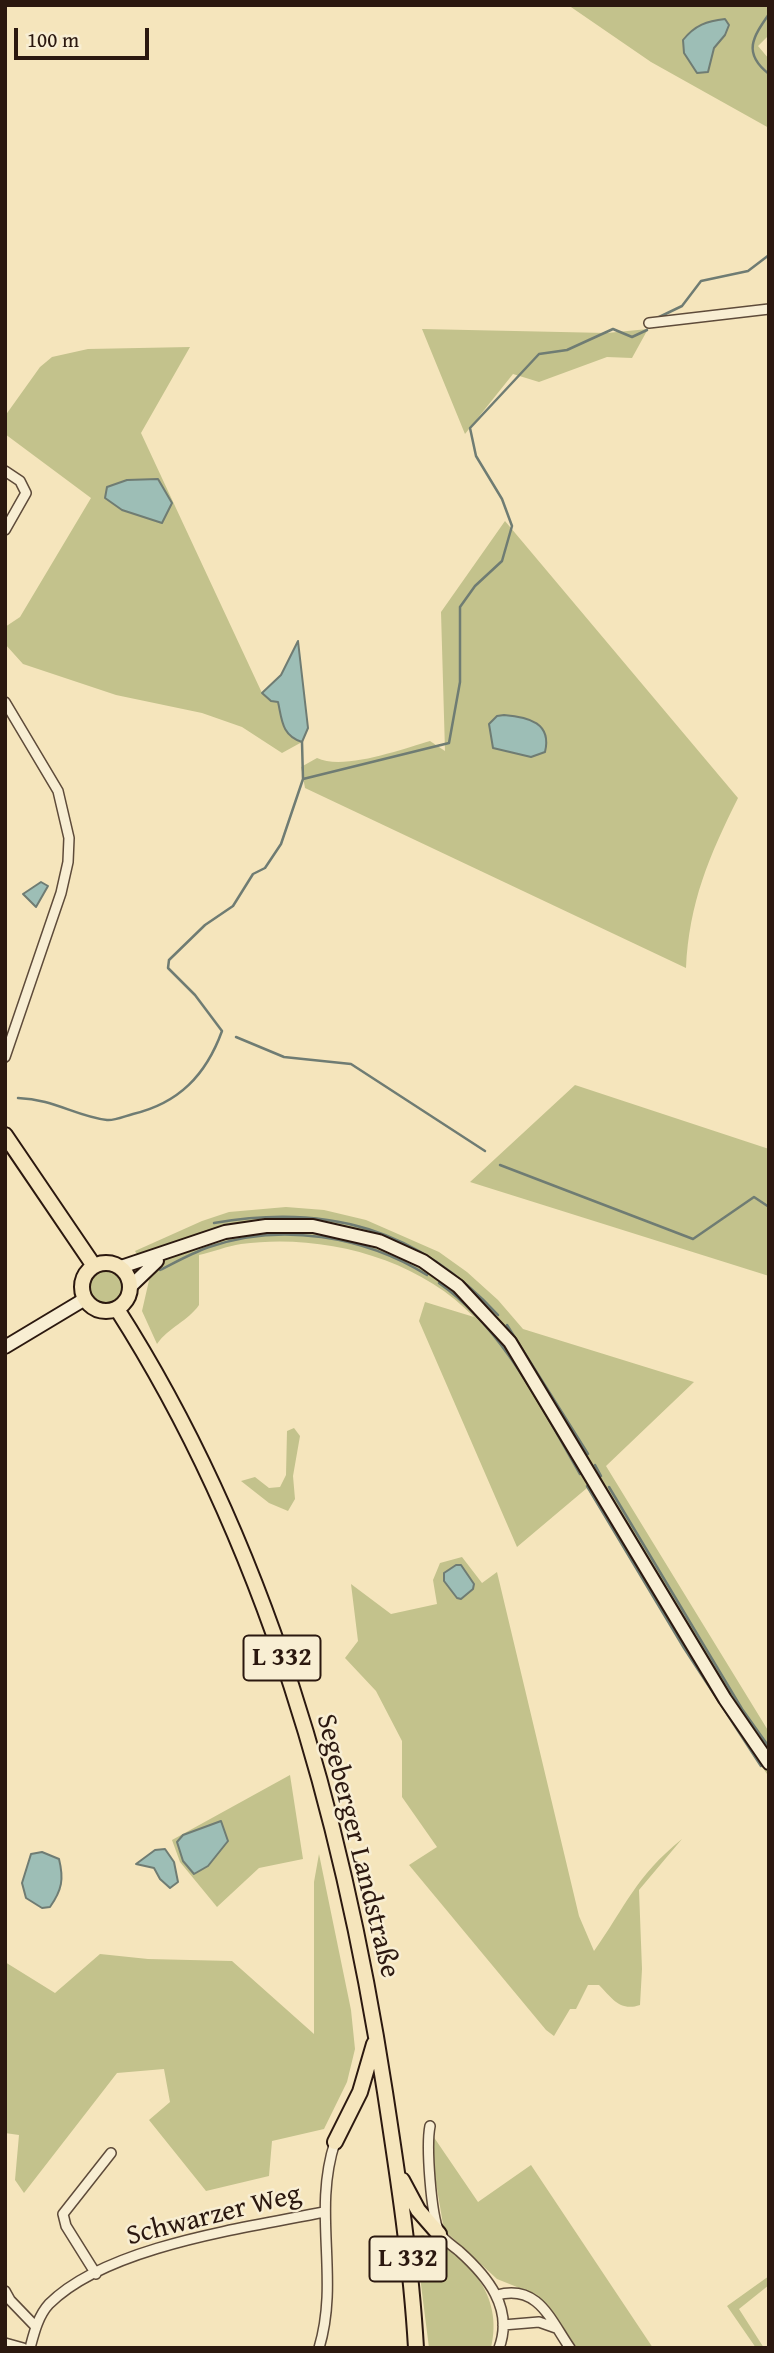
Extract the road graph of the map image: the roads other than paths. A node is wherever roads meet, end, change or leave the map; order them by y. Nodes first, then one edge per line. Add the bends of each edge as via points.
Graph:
1 (769, 309) edge
2 (649, 323) dead end
3 (5, 471) edge
4 (5, 530) edge
5 (5, 702) edge
6 (5, 1057) edge
7 (5, 1135) edge
8 (169, 1252) junction
9 (94, 1266) junction
10 (121, 1267) junction
11 (131, 1286) junction
12 (85, 1299) junction
13 (117, 1309) junction
14 (5, 1346) edge
15 (769, 1763) edge
16 (376, 2032) junction
17 (430, 2126) dead end
18 (335, 2141) joint
19 (111, 2152) dead end
20 (397, 2170) junction
21 (324, 2212) junction
22 (439, 2234) junction
23 (96, 2274) junction
24 (5, 2291) edge
25 (497, 2295) junction
26 (503, 2325) junction
27 (36, 2327) junction
28 (556, 2328) junction
29 (5, 2343) edge
30 (23, 2348) edge
31 (30, 2348) edge
32 (319, 2348) edge
33 (416, 2348) edge
34 (499, 2348) edge
35 (569, 2348) edge

1 - 2 street
3 - 4 street via 20,481 26,493
5 - 6 street via 58,791 68,824 69,850 61,893
7 - 9 main road
8 - 10 main road
8 - 11 main road
8 - 15 main road via 236,1230 313,1226 379,1241 423,1261 458,1286 515,1350 725,1699
9 - 10 main road via 105,1262
9 - 12 main road via 83,1279
10 - 11 main road
11 - 13 main road
12 - 13 main road via 98,1310
12 - 14 main road
13 - 16 main road, Segeberger Landstraße / L 332 via 201,1463 279,1648 338,1850
16 - 18 main road via 360,2092
16 - 20 main road, Segeberger Landstraße / L 332
17 - 22 street via 429,2167
18 - 21 street via 325,2173
19 - 23 street via 63,2214
20 - 22 main road via 418,2210
20 - 33 main road, Segeberger Landstraße / L 332
21 - 23 street, Schwarzer Weg via 144,2251
21 - 32 street via 327,2323
22 - 25 street via 470,2261
23 - 27 street, Schwarzer Weg via 47,2306
24 - 27 street
25 - 26 street
25 - 28 street via 521,2292 531,2296
26 - 28 street via 540,2322
26 - 34 street
27 - 31 street, Schwarzer Weg
28 - 35 street
29 - 30 street

